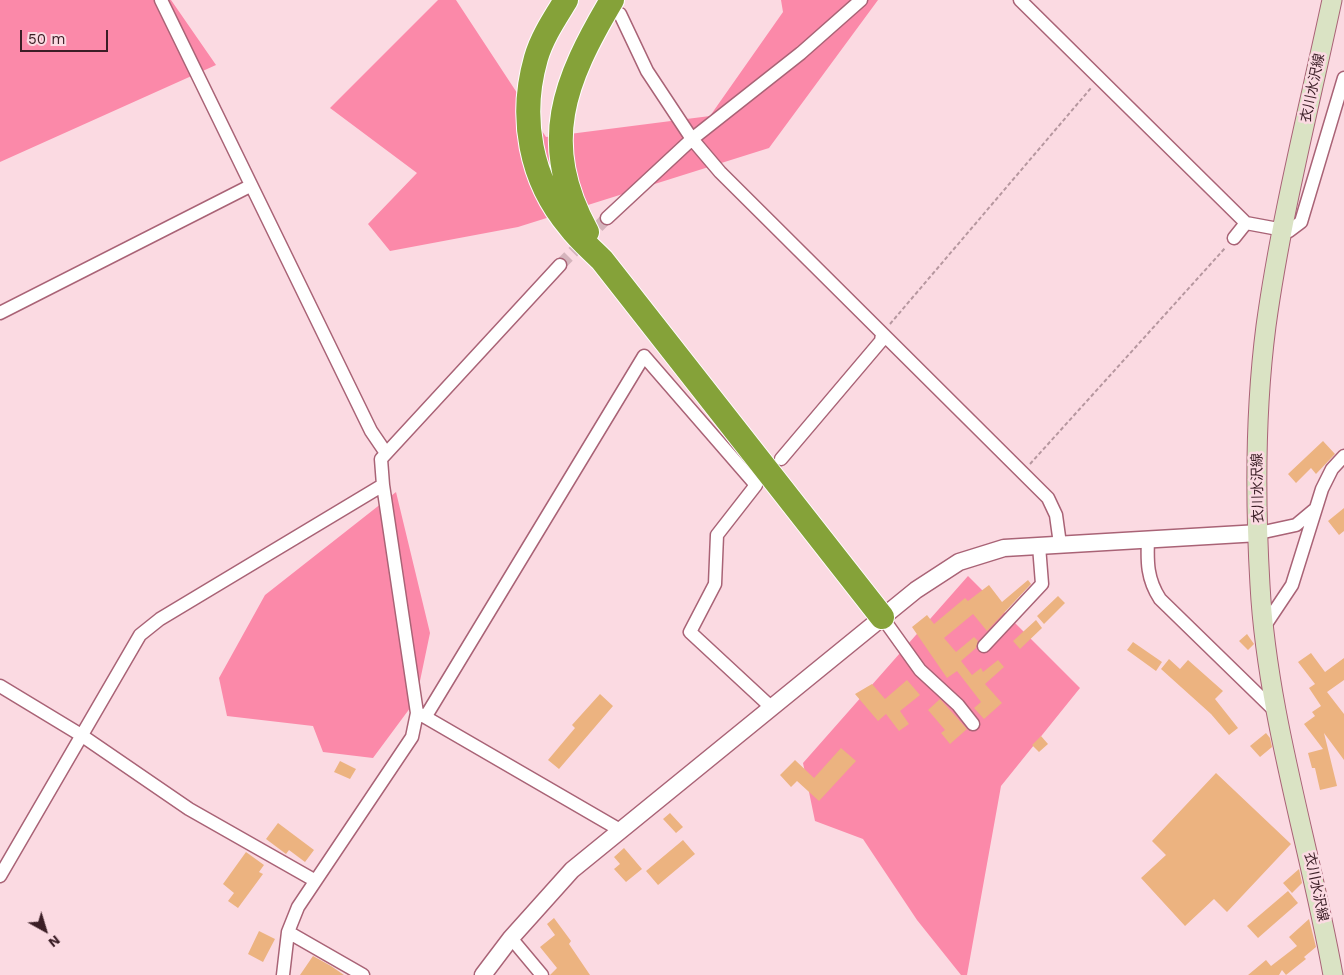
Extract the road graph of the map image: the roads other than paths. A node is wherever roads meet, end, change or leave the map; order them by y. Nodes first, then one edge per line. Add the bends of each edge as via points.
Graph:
1 (161, 0) edge
2 (566, 0) edge
3 (861, 0) edge
4 (1020, 0) edge
5 (1332, 0) edge
6 (616, 7) edge
7 (1344, 78) edge
8 (692, 139) junction
9 (250, 186) junction
10 (607, 218) tunnel mouth
11 (1246, 223) junction
12 (1284, 228) junction
13 (1234, 238) road end
14 (602, 260) junction
15 (560, 265) tunnel mouth
16 (0, 313) edge
17 (882, 334) junction
18 (386, 453) junction
19 (1344, 456) edge
20 (781, 459) dead end
21 (382, 485) junction
22 (1314, 510) junction
23 (1259, 533) junction
24 (1148, 539) junction
25 (1060, 544) junction
26 (1039, 546) junction
27 (882, 617) junction
28 (1264, 627) junction
29 (984, 646) dead end
30 (0, 686) edge
31 (772, 708) junction
32 (1277, 714) junction
33 (422, 715) junction
34 (973, 724) dead end
35 (81, 735) junction
36 (620, 830) junction
37 (0, 876) edge
38 (314, 880) junction
39 (288, 932) junction
40 (511, 938) junction
41 (283, 975) edge
42 (363, 975) edge
43 (483, 975) edge
44 (542, 975) edge
45 (1333, 975) edge

1 - 9 street
2 - 14 highway via 536,57 529,90 530,146 539,176 554,205 570,228
3 - 8 street via 801,53
4 - 11 street
5 - 12 main road, 衣川水沢線
6 - 8 street via 647,71
6 - 14 highway via 588,40 574,71 564,102 562,130 561,160 568,192
7 - 12 street via 1301,222 1290,231
8 - 10 street
8 - 17 street via 726,178
9 - 16 street
9 - 18 street via 371,431
11 - 12 street
11 - 13 street
12 - 23 main road, 衣川水沢線 via 1266,329 1257,470
14 - 27 highway
15 - 18 street
17 - 20 street via 881,341
17 - 25 street via 1052,504
18 - 21 street via 381,459
19 - 22 street via 1327,478
21 - 33 street
21 - 35 street via 160,619 140,635
22 - 23 street via 1296,525
22 - 28 street via 1292,585
23 - 24 street
23 - 28 main road, 衣川水沢線
24 - 25 street
24 - 32 street via 1147,570 1160,599
25 - 26 street
26 - 27 street via 1004,548 959,562
26 - 29 street via 1042,584
27 - 31 street
27 - 34 street via 920,670 958,705
28 - 32 main road, 衣川水沢線
30 - 35 street
31 - 33 street via 690,632 715,584 717,535 756,485 644,356
31 - 36 street
32 - 45 main road, 衣川水沢線 via 1320,900
33 - 36 street
33 - 38 street via 412,736
35 - 37 street
35 - 38 street via 189,809
36 - 40 street via 572,870
38 - 39 street
39 - 41 street
39 - 42 street
40 - 43 street
40 - 44 street

